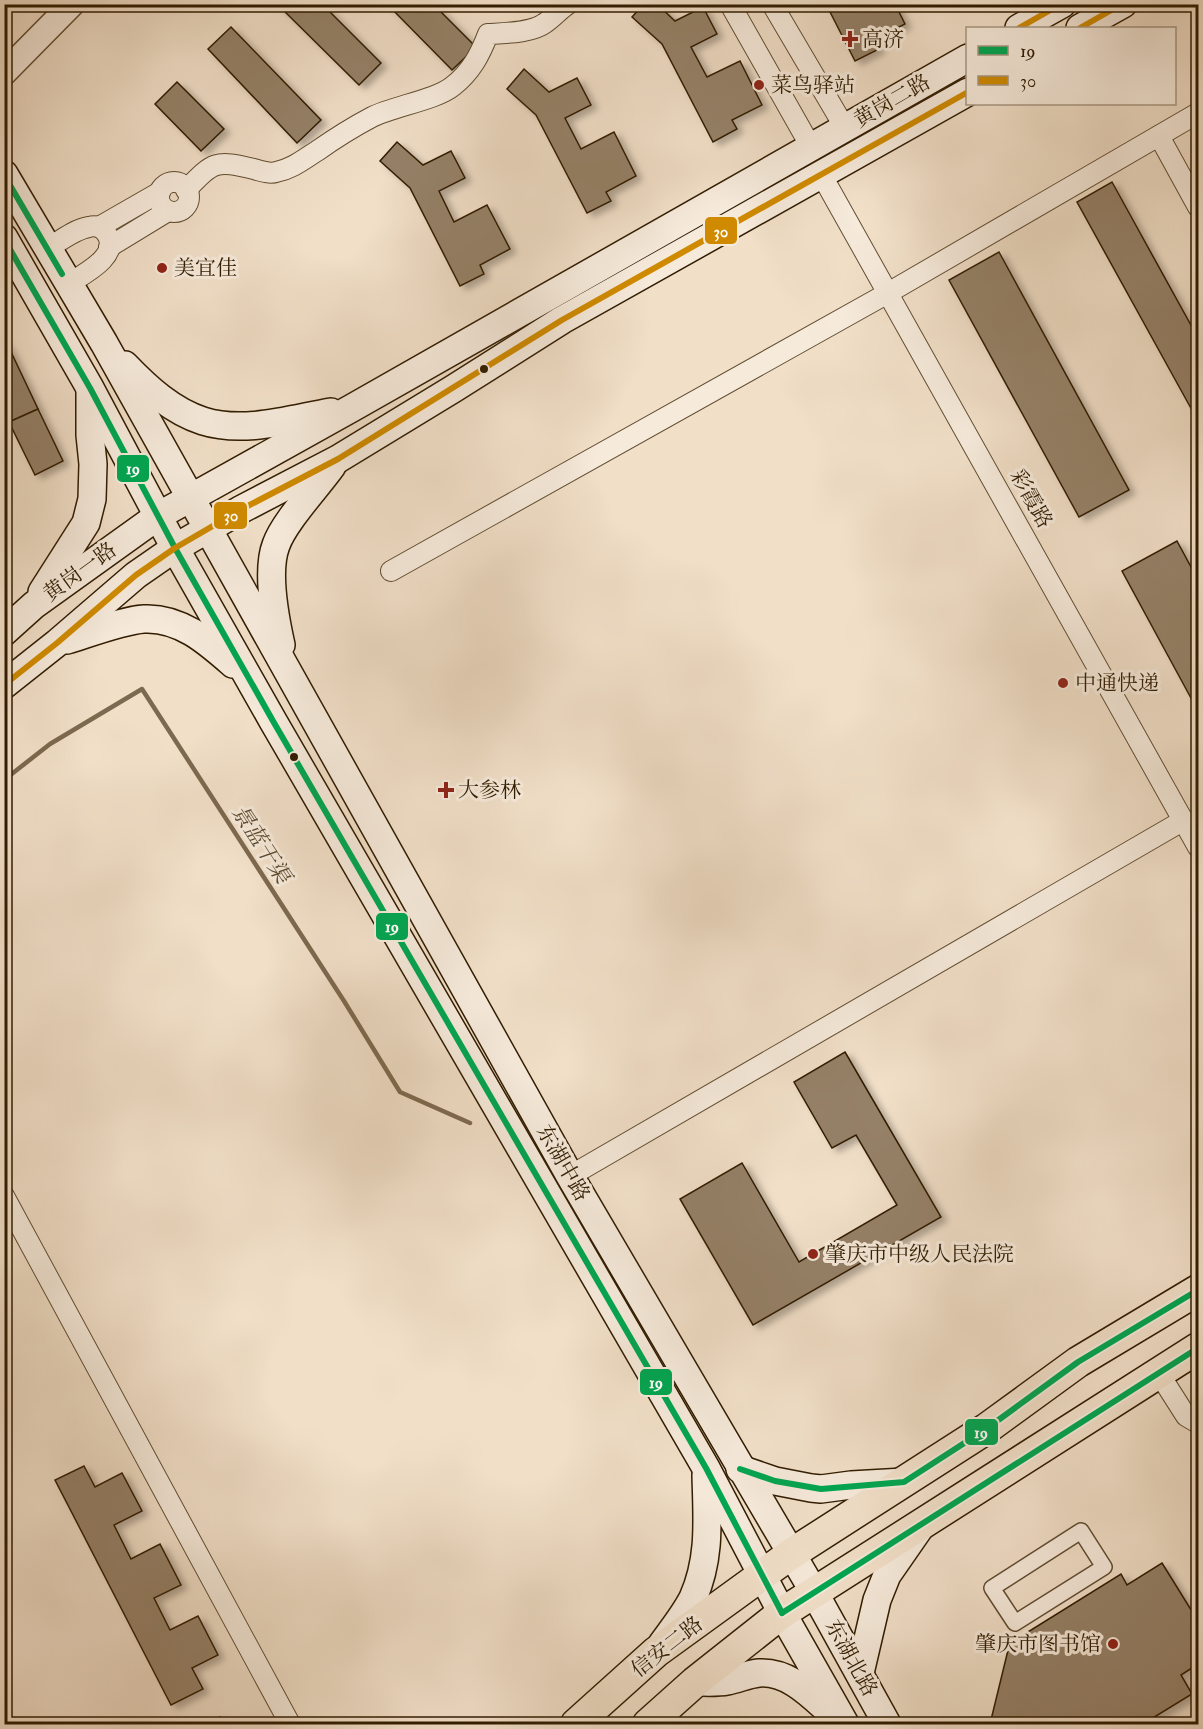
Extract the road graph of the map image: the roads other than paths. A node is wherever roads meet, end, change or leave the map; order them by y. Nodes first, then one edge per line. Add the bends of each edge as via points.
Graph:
1 (49, 4) edge
2 (72, 4) edge
3 (568, 4) edge
4 (730, 4) edge
5 (772, 4) edge
6 (1062, 4) edge
7 (1123, 4) edge
8 (1022, 27) edge
9 (1082, 27) edge
10 (4, 50) edge
11 (966, 59) edge
12 (4, 73) edge
13 (966, 93) edge
14 (1198, 113) edge
15 (845, 128) junction
16 (1159, 136) junction
17 (811, 147) junction
18 (4, 174) edge
19 (821, 174) junction
20 (186, 190) junction
21 (160, 192) junction
22 (1198, 207) edge
23 (168, 211) junction
24 (99, 227) junction
25 (4, 238) edge
26 (109, 246) junction
27 (47, 249) junction
28 (68, 284) junction
29 (888, 293) junction
30 (88, 317) junction
31 (59, 335) junction
32 (104, 343) junction
33 (90, 388) junction
34 (352, 408) junction
35 (338, 459) junction
36 (190, 498) junction
37 (158, 516) junction
38 (207, 528) junction
39 (175, 548) junction
40 (391, 571) dead end
41 (34, 605) junction
42 (4, 632) edge
43 (57, 643) junction
44 (286, 670) junction
45 (248, 678) junction
46 (4, 685) edge
47 (304, 703) junction
48 (273, 720) junction
49 (1184, 820) junction
50 (1198, 847) edge
51 (570, 1176) junction
52 (4, 1196) edge
53 (1198, 1290) edge
54 (1198, 1348) edge
55 (1158, 1372) junction
56 (1198, 1423) edge
57 (705, 1468) junction
58 (740, 1468) junction
59 (904, 1482) junction
60 (756, 1496) junction
61 (867, 1506) junction
62 (729, 1513) junction
63 (921, 1525) junction
64 (891, 1544) junction
65 (791, 1554) junction
66 (762, 1575) junction
67 (814, 1592) junction
68 (782, 1613) junction
69 (1015, 1623) joint
70 (656, 1652) junction
71 (860, 1673) junction
72 (820, 1681) junction
73 (695, 1682) junction
74 (290, 1725) edge
75 (576, 1725) edge
76 (648, 1725) edge
77 (844, 1725) edge
78 (887, 1725) edge

1 - 10 street
2 - 12 street
3 - 20 street via 544,24 513,33 488,34 469,72 451,88 371,118 293,167 274,173 214,164
4 - 17 street
5 - 15 street
6 - 8 main road
7 - 9 main road
11 - 15 main road, 黄岗二路
13 - 19 main road, 黄岗二路
14 - 16 street
15 - 17 main road, 黄岗二路
16 - 22 street
16 - 29 street
17 - 34 main road, 黄岗二路
18 - 27 main road, 东湖中路
19 - 29 street, 彩霞路
19 - 35 main road, 黄岗二路 via 562,320
20 - 21 street via 181,184 171,183
20 - 23 street via 186,206 178,212
21 - 23 street via 159,201
21 - 24 street
23 - 26 street
24 - 26 street via 108,234
24 - 27 street via 83,228
25 - 31 main road, 东湖中路
26 - 28 street via 100,263
27 - 28 main road, 东湖中路
28 - 30 main road, 东湖中路
29 - 40 street
29 - 49 street, 彩霞路
30 - 31 main road
30 - 32 main road, 东湖中路
31 - 33 main road, 东湖中路
32 - 34 main road via 145,386 170,405 203,421 249,426
32 - 36 main road, 东湖中路
33 - 37 main road, 东湖中路
33 - 41 main road via 92,499 86,523
34 - 36 main road, 黄岗二路
35 - 38 main road, 黄岗二路
35 - 44 main road via 276,545 272,591
36 - 37 main road, 黄岗一路
36 - 38 main road, 东湖中路
37 - 39 main road, 东湖中路
37 - 41 main road, 黄岗一路
38 - 39 main road, 黄岗一路
38 - 44 main road, 东湖中路
39 - 43 main road, 黄岗一路 via 135,575
39 - 45 main road, 东湖中路
41 - 42 main road, 黄岗一路
43 - 45 main road via 143,619 165,621 190,630 212,645
43 - 46 main road, 黄岗一路
44 - 47 main road, 东湖中路
45 - 48 main road, 东湖中路
47 - 48 main road
47 - 51 main road, 东湖中路
48 - 57 main road, 东湖中路
49 - 50 street, 彩霞路
49 - 51 street
51 - 58 main road, 东湖中路
52 - 74 street
53 - 59 main road, 信安二路 via 1078,1362
54 - 55 main road
55 - 56 street via 1186,1416
55 - 63 main road
57 - 62 main road, 东湖中路
57 - 70 main road via 707,1543 703,1571 692,1600
58 - 59 main road via 775,1481 821,1489
58 - 60 main road, 东湖中路
59 - 61 main road, 信安二路
60 - 62 main road
60 - 65 main road, 东湖中路
61 - 64 main road
61 - 65 main road, 信安二路
62 - 66 main road, 东湖中路
63 - 64 main road
63 - 71 main road via 887,1575 877,1600
64 - 67 main road
65 - 66 main road, 信安二路
65 - 67 main road, 东湖北路
66 - 68 main road, 东湖北路
66 - 70 main road, 信安二路
67 - 68 main road
67 - 71 main road, 东湖北路
68 - 72 main road, 东湖北路
68 - 73 main road
69 - 69 street via 1104,1567 1081,1532 992,1588
70 - 75 main road, 信安二路
71 - 72 main road via 835,1664
71 - 78 main road, 东湖北路
72 - 77 main road, 东湖北路
73 - 76 main road
73 - 77 main road via 773,1674 805,1690

